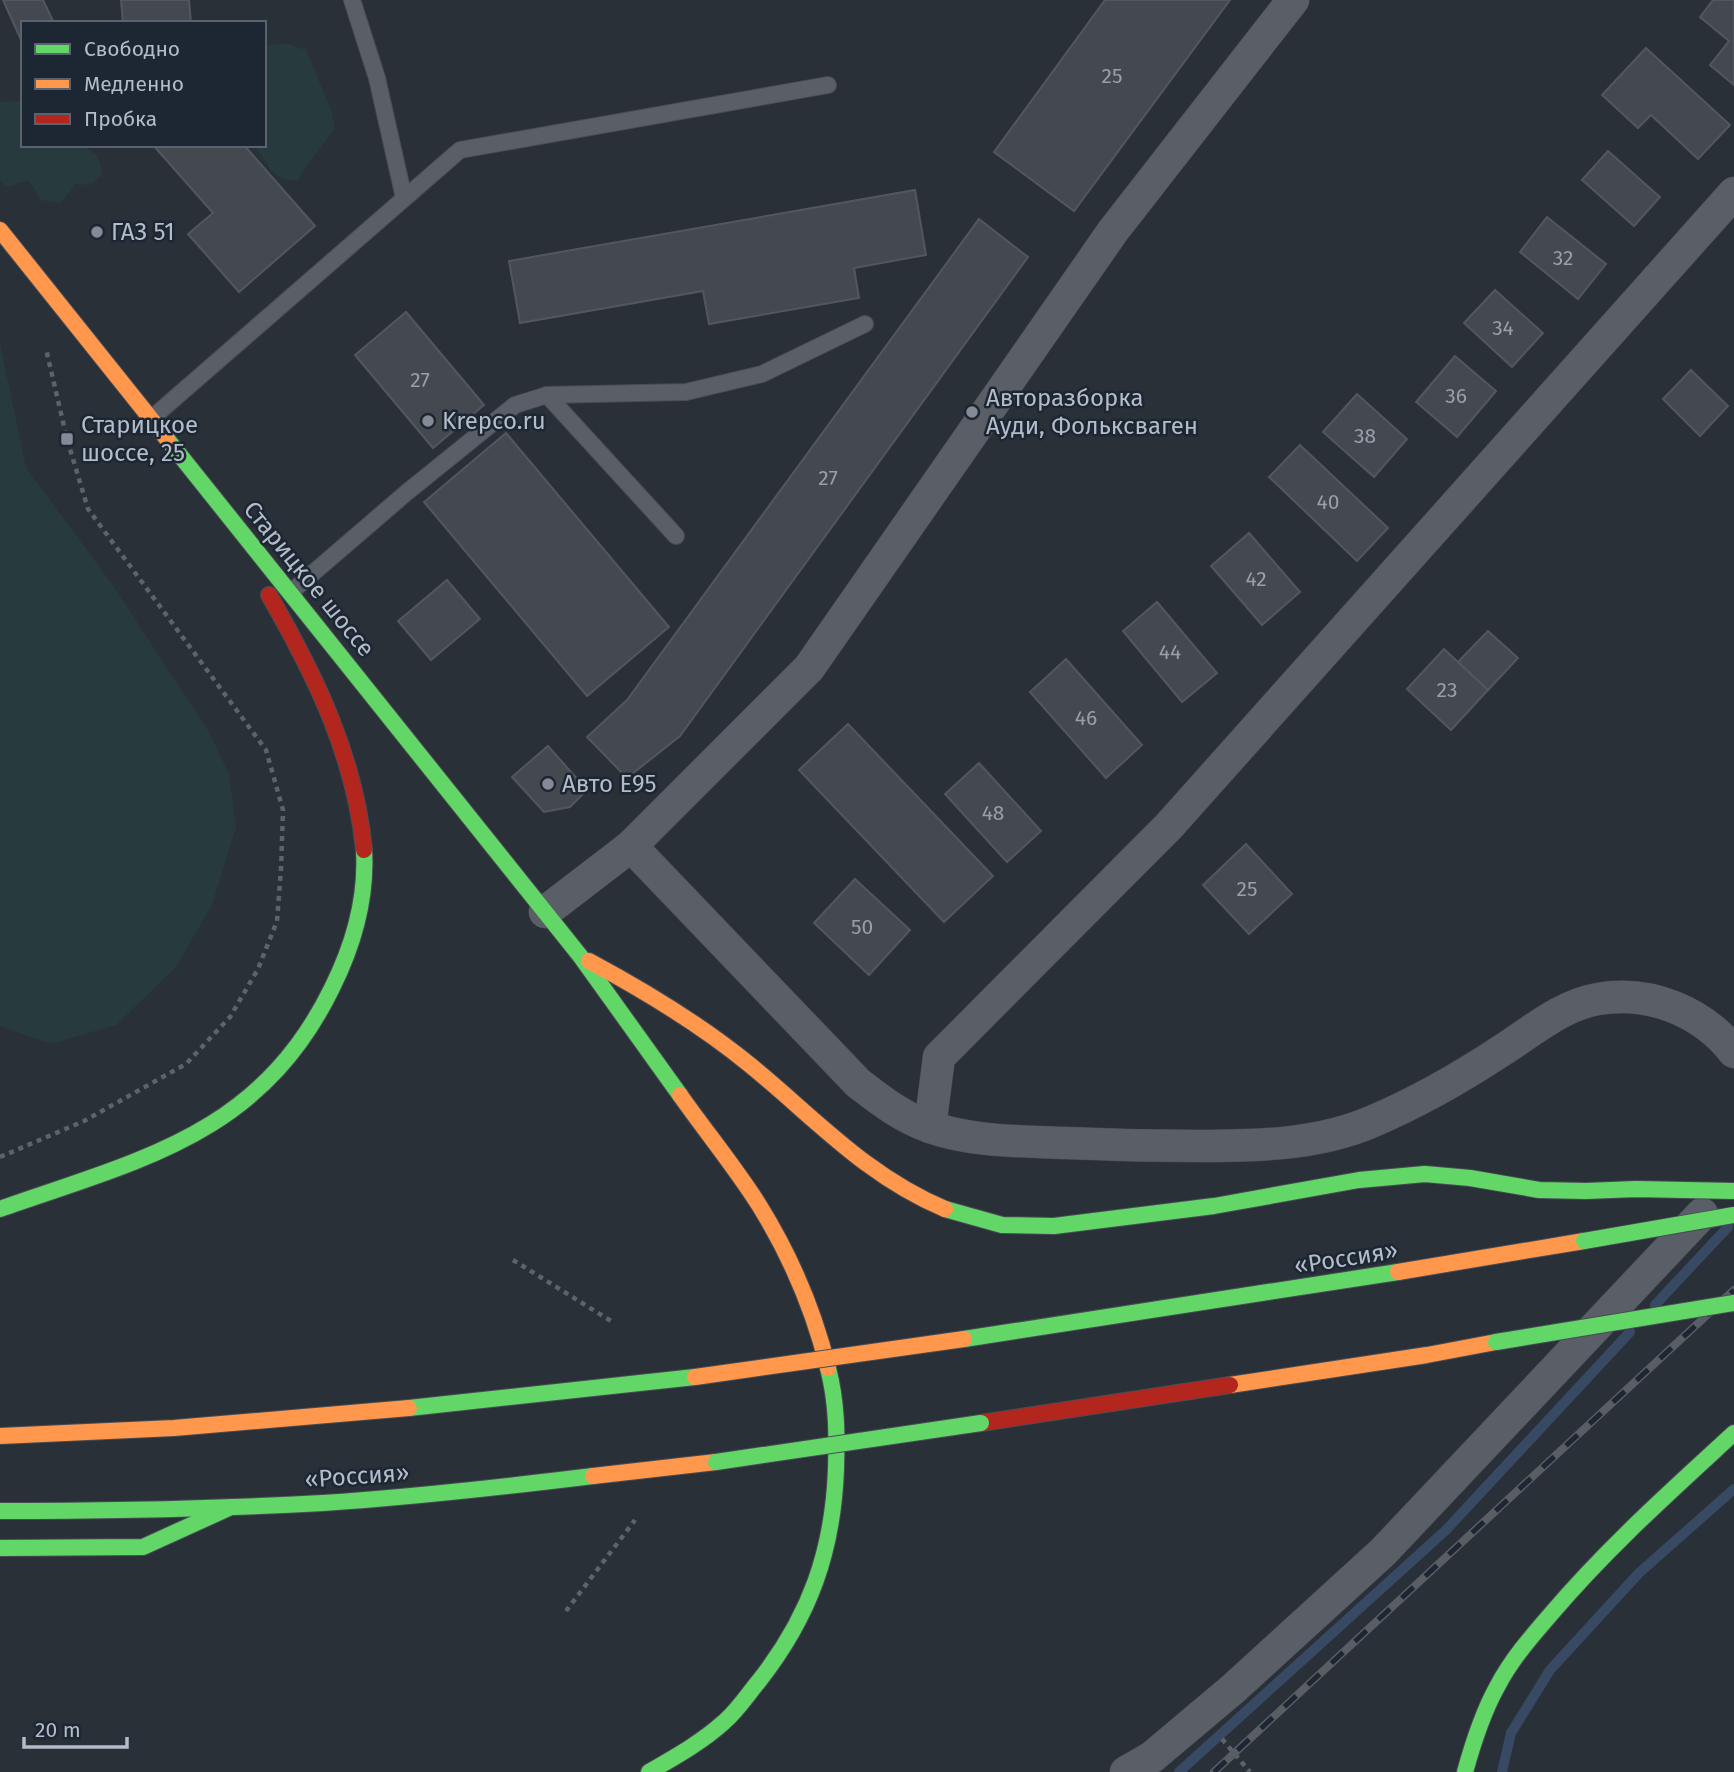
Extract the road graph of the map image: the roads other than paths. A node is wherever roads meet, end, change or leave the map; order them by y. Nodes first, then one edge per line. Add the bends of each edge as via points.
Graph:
1 (352, 0) edge
2 (1293, 0) edge
3 (828, 85) dead end
4 (1734, 193) edge
5 (404, 198) junction
6 (0, 230) edge
7 (865, 324) dead end
8 (547, 395) junction
9 (152, 418) junction
10 (200, 479) junction
11 (676, 536) dead end
12 (291, 592) junction
13 (631, 846) junction
14 (545, 912) junction
15 (581, 957) junction
16 (1734, 1052) edge
17 (930, 1128) junction
18 (1734, 1181) edge
19 (1734, 1191) edge
20 (0, 1209) edge
21 (1734, 1215) edge
22 (1734, 1303) edge
23 (1734, 1433) edge
24 (0, 1436) edge
25 (232, 1507) junction
26 (0, 1511) edge
27 (0, 1548) edge
28 (649, 1772) edge
29 (1126, 1772) edge
30 (1465, 1772) edge

1 - 5 lane via 377,78
2 - 13 street via 1113,230 809,668
3 - 5 lane via 460,150
4 - 17 street via 1169,827 939,1057
5 - 9 lane
6 - 9 main road, Старицкое шоссе
7 - 8 lane via 762,374 686,392
8 - 11 lane
8 - 12 lane via 515,405
9 - 10 main road, Старицкое шоссе
10 - 12 main road, Старицкое шоссе
10 - 20 main road via 297,645 342,742 365,853 357,924 344,964 301,1044 251,1097 216,1122 170,1145
12 - 14 main road, Старицкое шоссе
13 - 14 street
13 - 17 street via 858,1083 893,1110
14 - 15 main road, Старицкое шоссе
15 - 19 main road, bridge via 635,985 729,1048 863,1163 921,1199 976,1219 1014,1226 1077,1223 1409,1175 1481,1177 1535,1189
15 - 28 main road, Старицкое шоссе via 734,1168 779,1241 828,1363 837,1410 835,1512 817,1581 794,1631 726,1720 676,1758
16 - 17 street via 1690,1013 1669,1004 1647,998 1598,999 1546,1021 1412,1102 1370,1123 1326,1137 1258,1146 1129,1146 980,1138
18 - 29 street via 1383,1552 1234,1688 1153,1756
21 - 24 main road, «Россия», bridge via 1275,1292 695,1377 232,1424
22 - 25 main road, «Россия», bridge via 1427,1355 716,1462 371,1499
23 - 30 main road via 1629,1531 1513,1661 1481,1720
25 - 26 main road, «Россия»
25 - 27 main road via 143,1547

